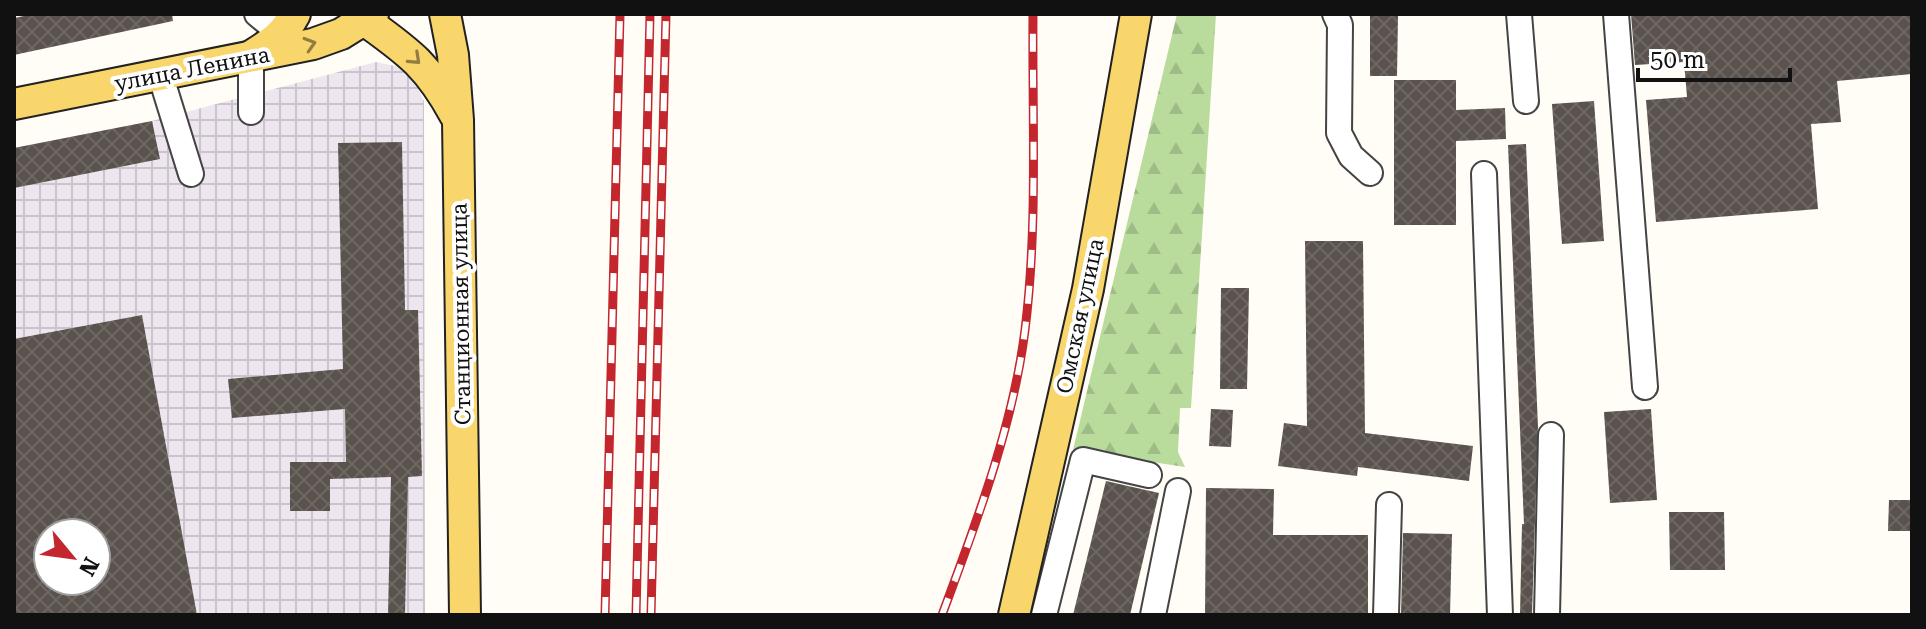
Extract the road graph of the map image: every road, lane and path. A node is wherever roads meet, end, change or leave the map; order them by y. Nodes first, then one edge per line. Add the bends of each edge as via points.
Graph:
1 (257, 14) edge
2 (445, 14) edge
3 (1136, 14) edge
4 (1335, 14) edge
5 (1519, 14) edge
6 (1616, 14) edge
7 (365, 16) edge
8 (288, 24) edge
9 (251, 55) junction
10 (160, 74) junction
11 (1526, 101) dead end
12 (14, 104) edge
13 (251, 112) dead end
14 (458, 120) junction
15 (1370, 173) dead end
16 (191, 174) dead end
17 (1484, 174) dead end
18 (1645, 387) dead end
19 (1551, 435) dead end
20 (1050, 455) junction
21 (1083, 460) junction
22 (1149, 475) dead end
23 (1178, 491) dead end
24 (1389, 505) dead end
25 (465, 615) edge
26 (1014, 615) edge
27 (1044, 615) edge
28 (1153, 615) edge
29 (1386, 615) edge
30 (1500, 615) edge
31 (1547, 615) edge

1 - 8 lane
2 - 14 main road, Станционная улица
3 - 20 main road, Омская улица via 1088,289
4 - 15 lane via 1340,25 1339,133 1351,156
5 - 11 lane
6 - 18 lane
9 -> 7 main road, улица Ленина via 313,44
7 -> 14 main road, улица Ленина via 418,60
8 - 9 main road
9 - 10 main road, улица Ленина
9 - 13 lane
10 - 12 main road, улица Ленина
10 - 16 lane
14 - 25 main road, Станционная улица
17 - 30 lane
19 - 31 lane
20 - 21 lane
20 - 26 main road, Омская улица
21 - 22 lane
21 - 27 lane
23 - 28 lane
24 - 29 lane

